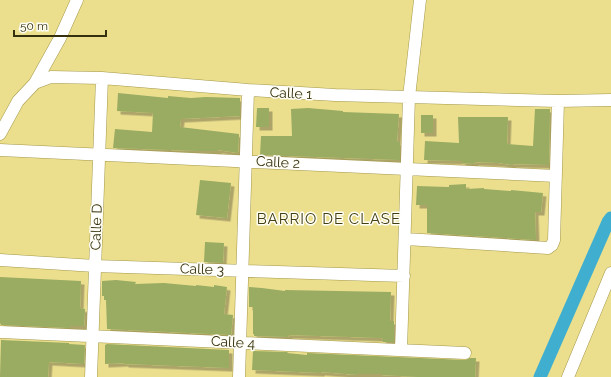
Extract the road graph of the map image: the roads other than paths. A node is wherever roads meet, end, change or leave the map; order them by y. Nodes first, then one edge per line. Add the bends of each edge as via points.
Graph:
1 (77, 0) edge
2 (420, 0) edge
3 (102, 78) junction
4 (35, 83) junction
5 (248, 90) junction
6 (409, 97) junction
7 (611, 100) edge
8 (558, 101) junction
9 (0, 134) edge
10 (0, 150) edge
11 (99, 154) junction
12 (246, 161) junction
13 (407, 168) junction
14 (556, 176) junction
15 (406, 239) junction
16 (0, 260) edge
17 (95, 266) junction
18 (243, 271) junction
19 (611, 273) edge
20 (404, 276) junction
21 (0, 332) edge
22 (92, 336) junction
23 (240, 343) junction
24 (402, 350) junction
25 (465, 353) dead end
26 (90, 377) edge
27 (239, 377) edge
28 (568, 377) edge

1 - 4 street
2 - 6 street
3 - 4 street, Calle 1 via 51,77
3 - 5 street, Calle 1
3 - 11 street, Calle D
4 - 9 street, Calle 1 via 18,101
5 - 6 street, Calle 1
5 - 12 street
6 - 8 street, Calle 1
6 - 13 street
7 - 8 street, Calle 1
8 - 14 street
10 - 11 street, Calle 2
11 - 12 street, Calle 2
11 - 17 street, Calle D
12 - 13 street, Calle 2
12 - 18 street
13 - 14 street, Calle 2
13 - 15 street
14 - 15 street via 554,240 548,248
15 - 20 street
16 - 17 street, Calle 3
17 - 18 street, Calle 3
17 - 22 street, Calle D
18 - 20 street, Calle 3
18 - 23 street
19 - 28 street
20 - 24 street
21 - 22 street, Calle 4
22 - 23 street, Calle 4
22 - 26 street, Calle D
23 - 24 street, Calle 4
23 - 27 street
24 - 25 street, Calle 4

